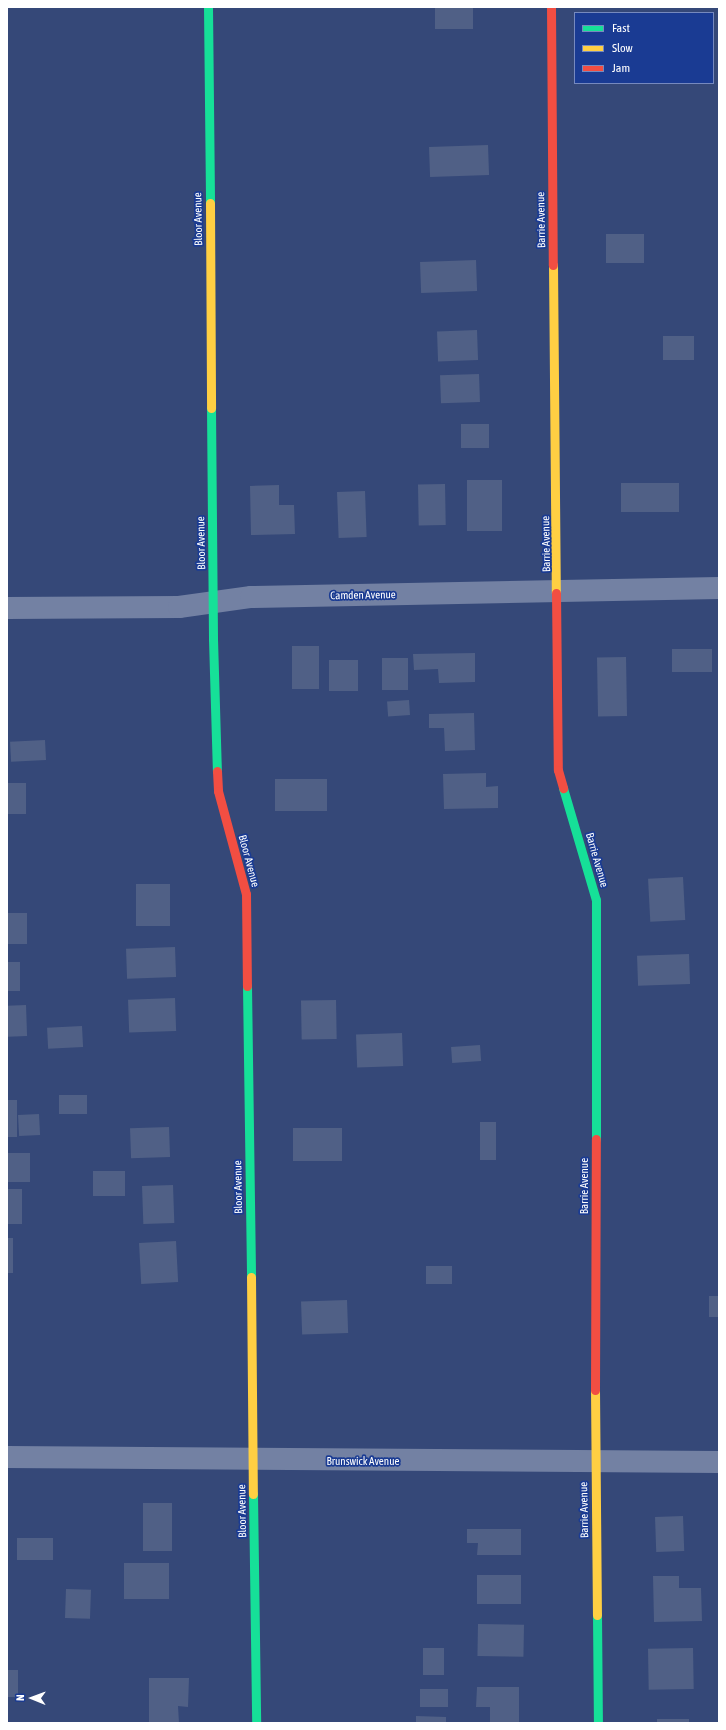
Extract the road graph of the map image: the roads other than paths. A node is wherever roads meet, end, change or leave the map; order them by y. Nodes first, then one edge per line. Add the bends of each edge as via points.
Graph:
1 (208, 7) edge
2 (551, 7) edge
3 (719, 588) edge
4 (558, 592) junction
5 (213, 603) junction
6 (7, 608) edge
7 (7, 1457) edge
8 (254, 1461) junction
9 (595, 1462) junction
10 (719, 1462) edge
11 (256, 1723) edge
12 (598, 1723) edge

1 - 5 street, Bloor Avenue
2 - 4 street, Barrie Avenue
3 - 4 street, Camden Avenue
4 - 5 street, Camden Avenue via 251,597
4 - 9 street, Barrie Avenue via 558,770 596,900
5 - 6 street, Camden Avenue via 179,607
5 - 8 street, Bloor Avenue via 218,791 246,894
7 - 8 street, Brunswick Avenue
8 - 9 street, Brunswick Avenue
8 - 11 street, Bloor Avenue
9 - 10 street, Brunswick Avenue
9 - 12 street, Barrie Avenue

